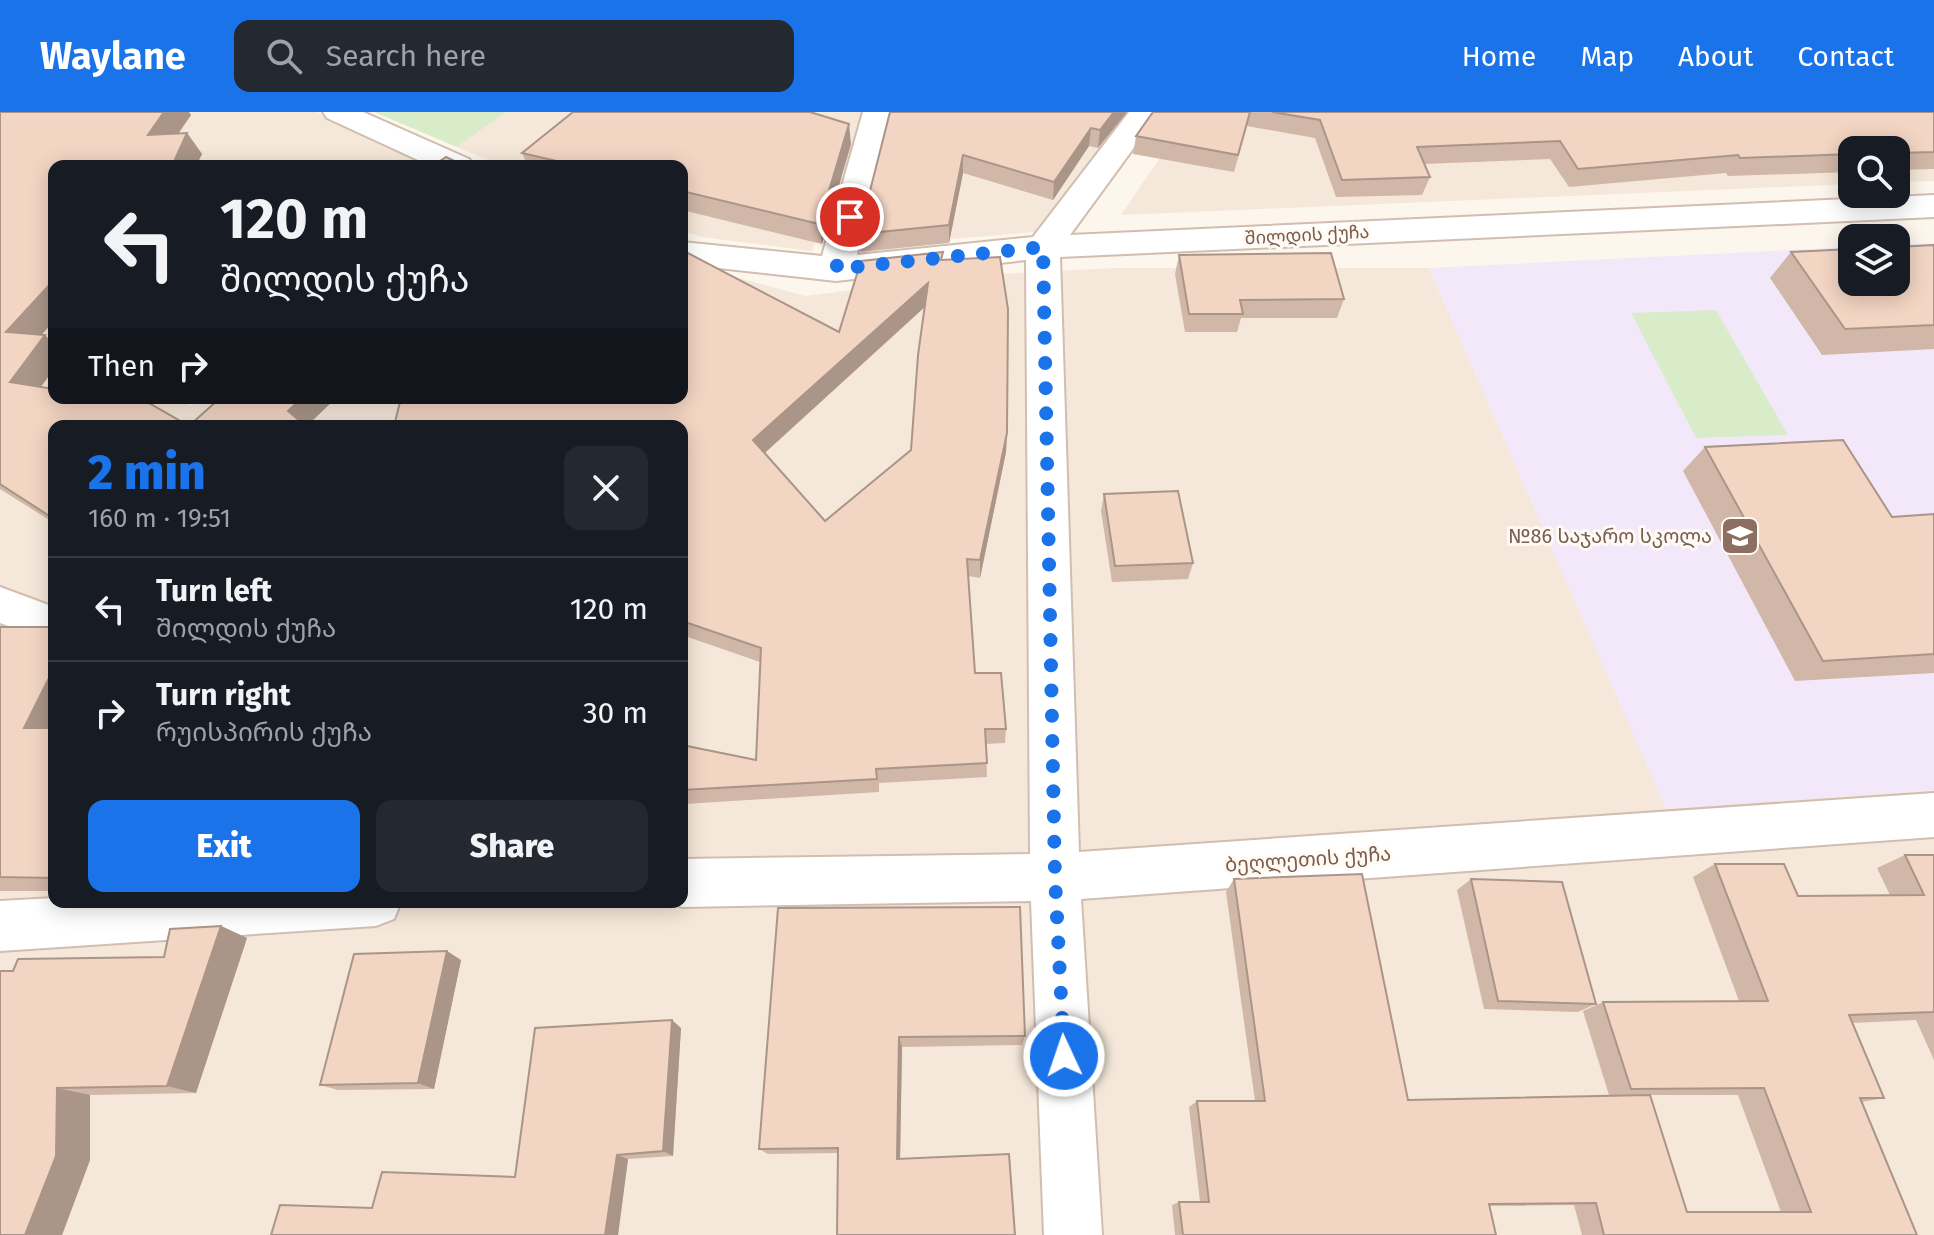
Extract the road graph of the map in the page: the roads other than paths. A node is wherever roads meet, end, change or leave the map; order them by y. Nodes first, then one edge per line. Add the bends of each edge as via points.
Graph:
1 (338, 112) edge
2 (878, 112) edge
3 (1145, 112) edge
4 (445, 160) edge
5 (1934, 206) edge
6 (1043, 247) junction
7 (688, 254) edge
8 (836, 269) junction
9 (0, 605) edge
10 (48, 623) edge
11 (1934, 815) edge
12 (688, 863) edge
13 (1055, 877) junction
14 (732, 880) junction
15 (688, 883) edge
16 (282, 908) edge
17 (0, 926) edge
18 (1073, 1235) edge

1 - 4 street
2 - 8 street
3 - 6 street
5 - 6 street, შილდის ქუჩა
6 - 8 street, შილდის ქუჩა
6 - 13 street
7 - 8 street, შილდის ქუჩა
9 - 10 street
11 - 13 street, ბეღლეთის ქუჩა
12 - 14 street
13 - 14 street, ბეღლეთის ქუჩა
13 - 18 street
14 - 15 street, ბეღლეთის ქუჩა
16 - 17 street

